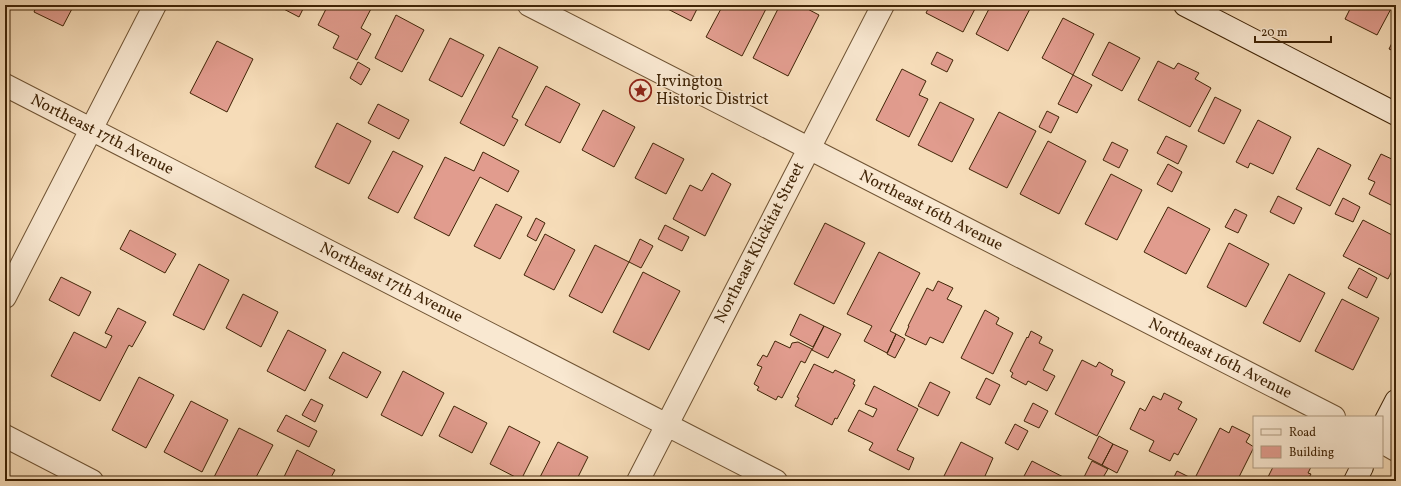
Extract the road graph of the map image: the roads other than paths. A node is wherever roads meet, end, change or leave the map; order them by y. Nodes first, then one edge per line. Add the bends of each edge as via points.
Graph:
1 (155, 5) edge
2 (529, 5) edge
3 (883, 5) edge
4 (1185, 5) edge
5 (5, 84) edge
6 (1396, 114) edge
7 (91, 129) junction
8 (808, 148) junction
9 (5, 297) edge
10 (1396, 401) edge
11 (1332, 416) edge
12 (667, 425) junction
13 (1383, 426) edge
14 (5, 436) edge
15 (1383, 443) edge
16 (1396, 450) edge
17 (1362, 468) edge
18 (92, 481) edge
19 (638, 481) edge
20 (776, 481) edge
21 (1355, 481) edge

1 - 7 street
2 - 8 street, Northeast 16th Avenue
3 - 8 street, Northeast Klickitat Street
4 - 6 street
5 - 7 street, Northeast 17th Avenue
7 - 9 street
7 - 12 street, Northeast 17th Avenue
8 - 11 street, Northeast 16th Avenue
8 - 12 street, Northeast Klickitat Street
10 - 13 street
12 - 19 street, Northeast Klickitat Street
12 - 20 street, Northeast 17th Avenue
14 - 18 street
15 - 16 street
17 - 21 street

